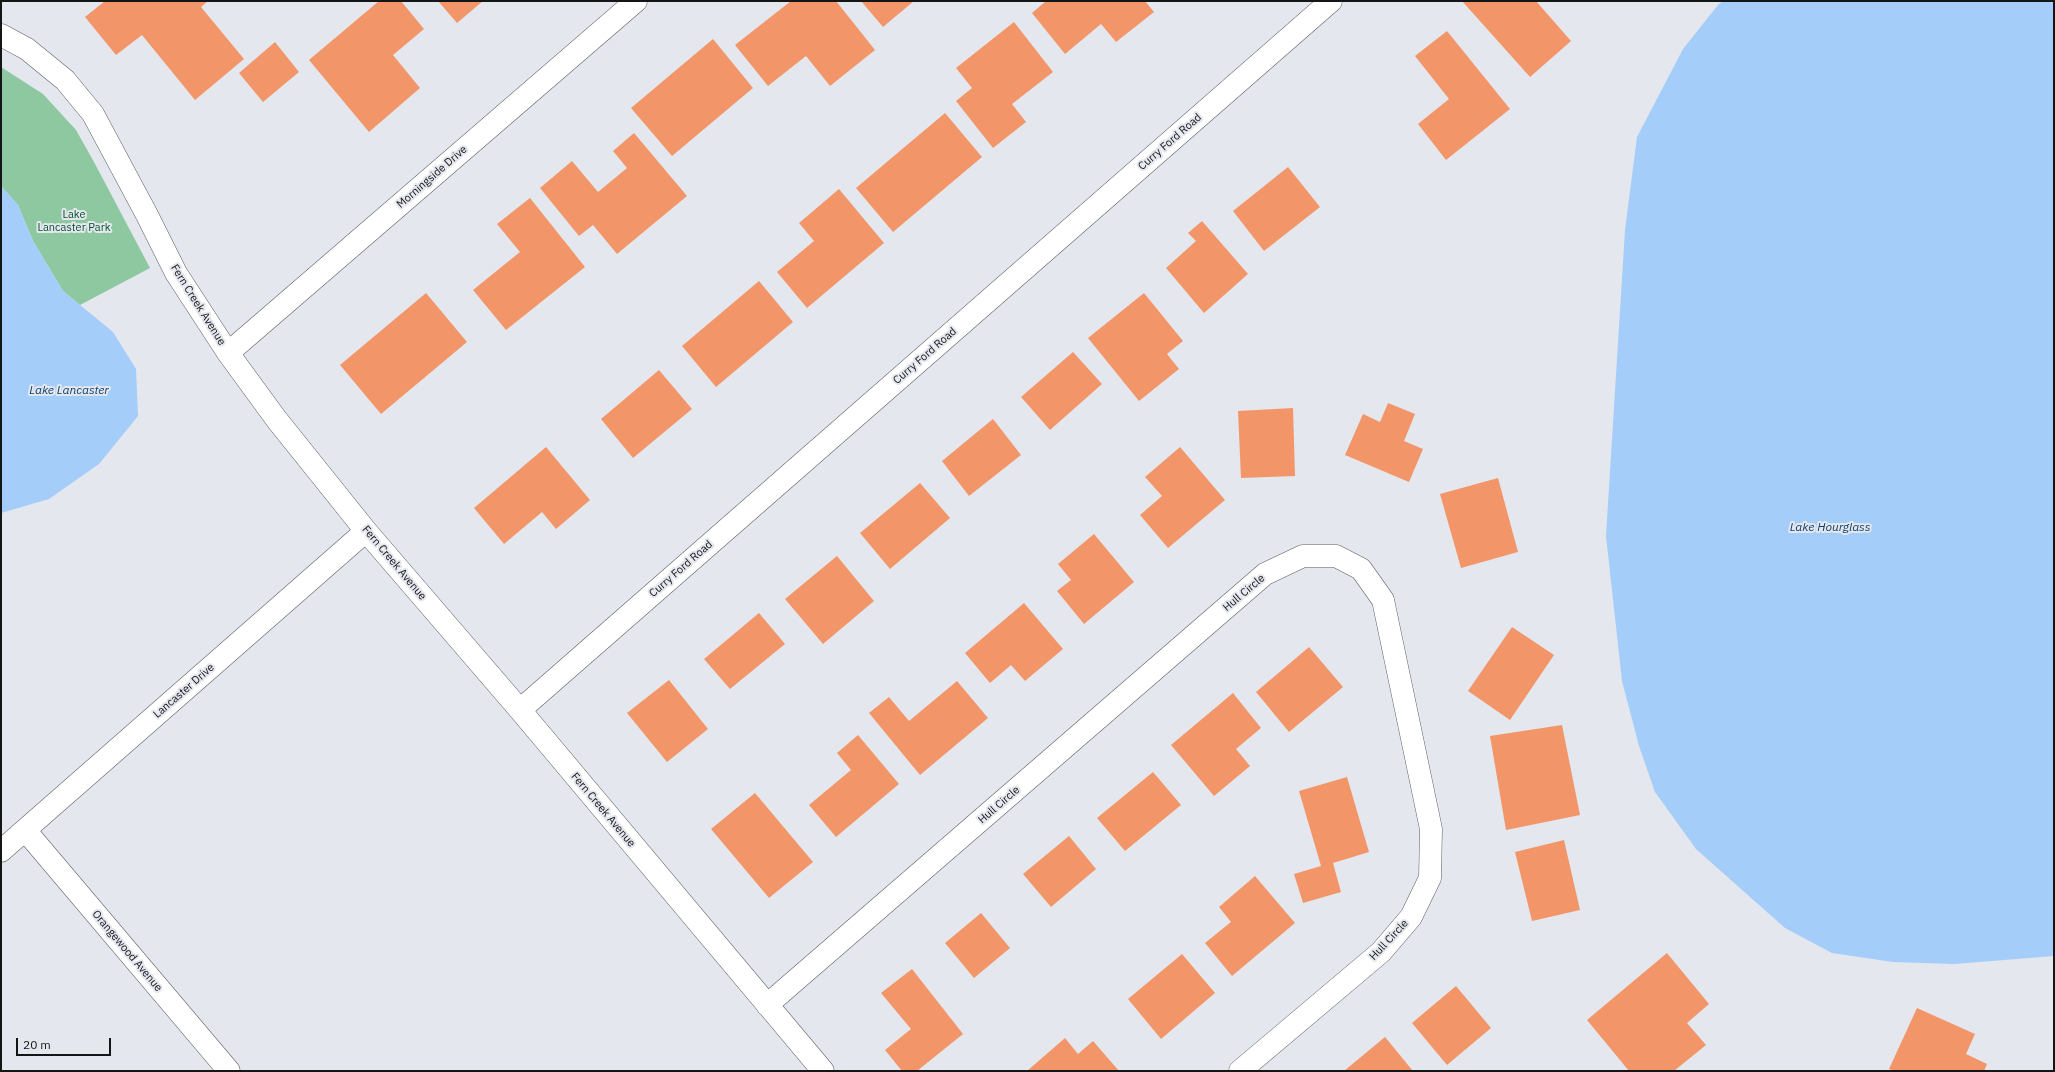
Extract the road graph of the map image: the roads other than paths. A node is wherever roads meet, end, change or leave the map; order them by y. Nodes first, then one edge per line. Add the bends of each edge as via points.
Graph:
1 (636, 1) edge
2 (1331, 1) edge
3 (1, 34) edge
4 (228, 353) junction
5 (366, 531) junction
6 (520, 710) junction
7 (25, 830) junction
8 (1, 850) edge
9 (767, 1005) junction
10 (229, 1071) edge
11 (822, 1071) edge
12 (1240, 1071) edge

1 - 4 street, Morningside Drive
2 - 6 street, Curry Ford Road
3 - 4 street, Fern Creek Avenue via 27,49 66,80 93,114 148,215 176,273
4 - 5 street, Fern Creek Avenue via 277,420
5 - 6 street, Fern Creek Avenue
5 - 7 street, Lancaster Drive
6 - 9 street, Fern Creek Avenue
7 - 8 street, Lancaster Drive
7 - 10 street, Orangewood Avenue
9 - 11 street, Fern Creek Avenue
9 - 12 street, Hull Circle via 1265,574 1304,556 1336,556 1362,569 1383,600 1431,829 1430,878 1411,917 1381,952

